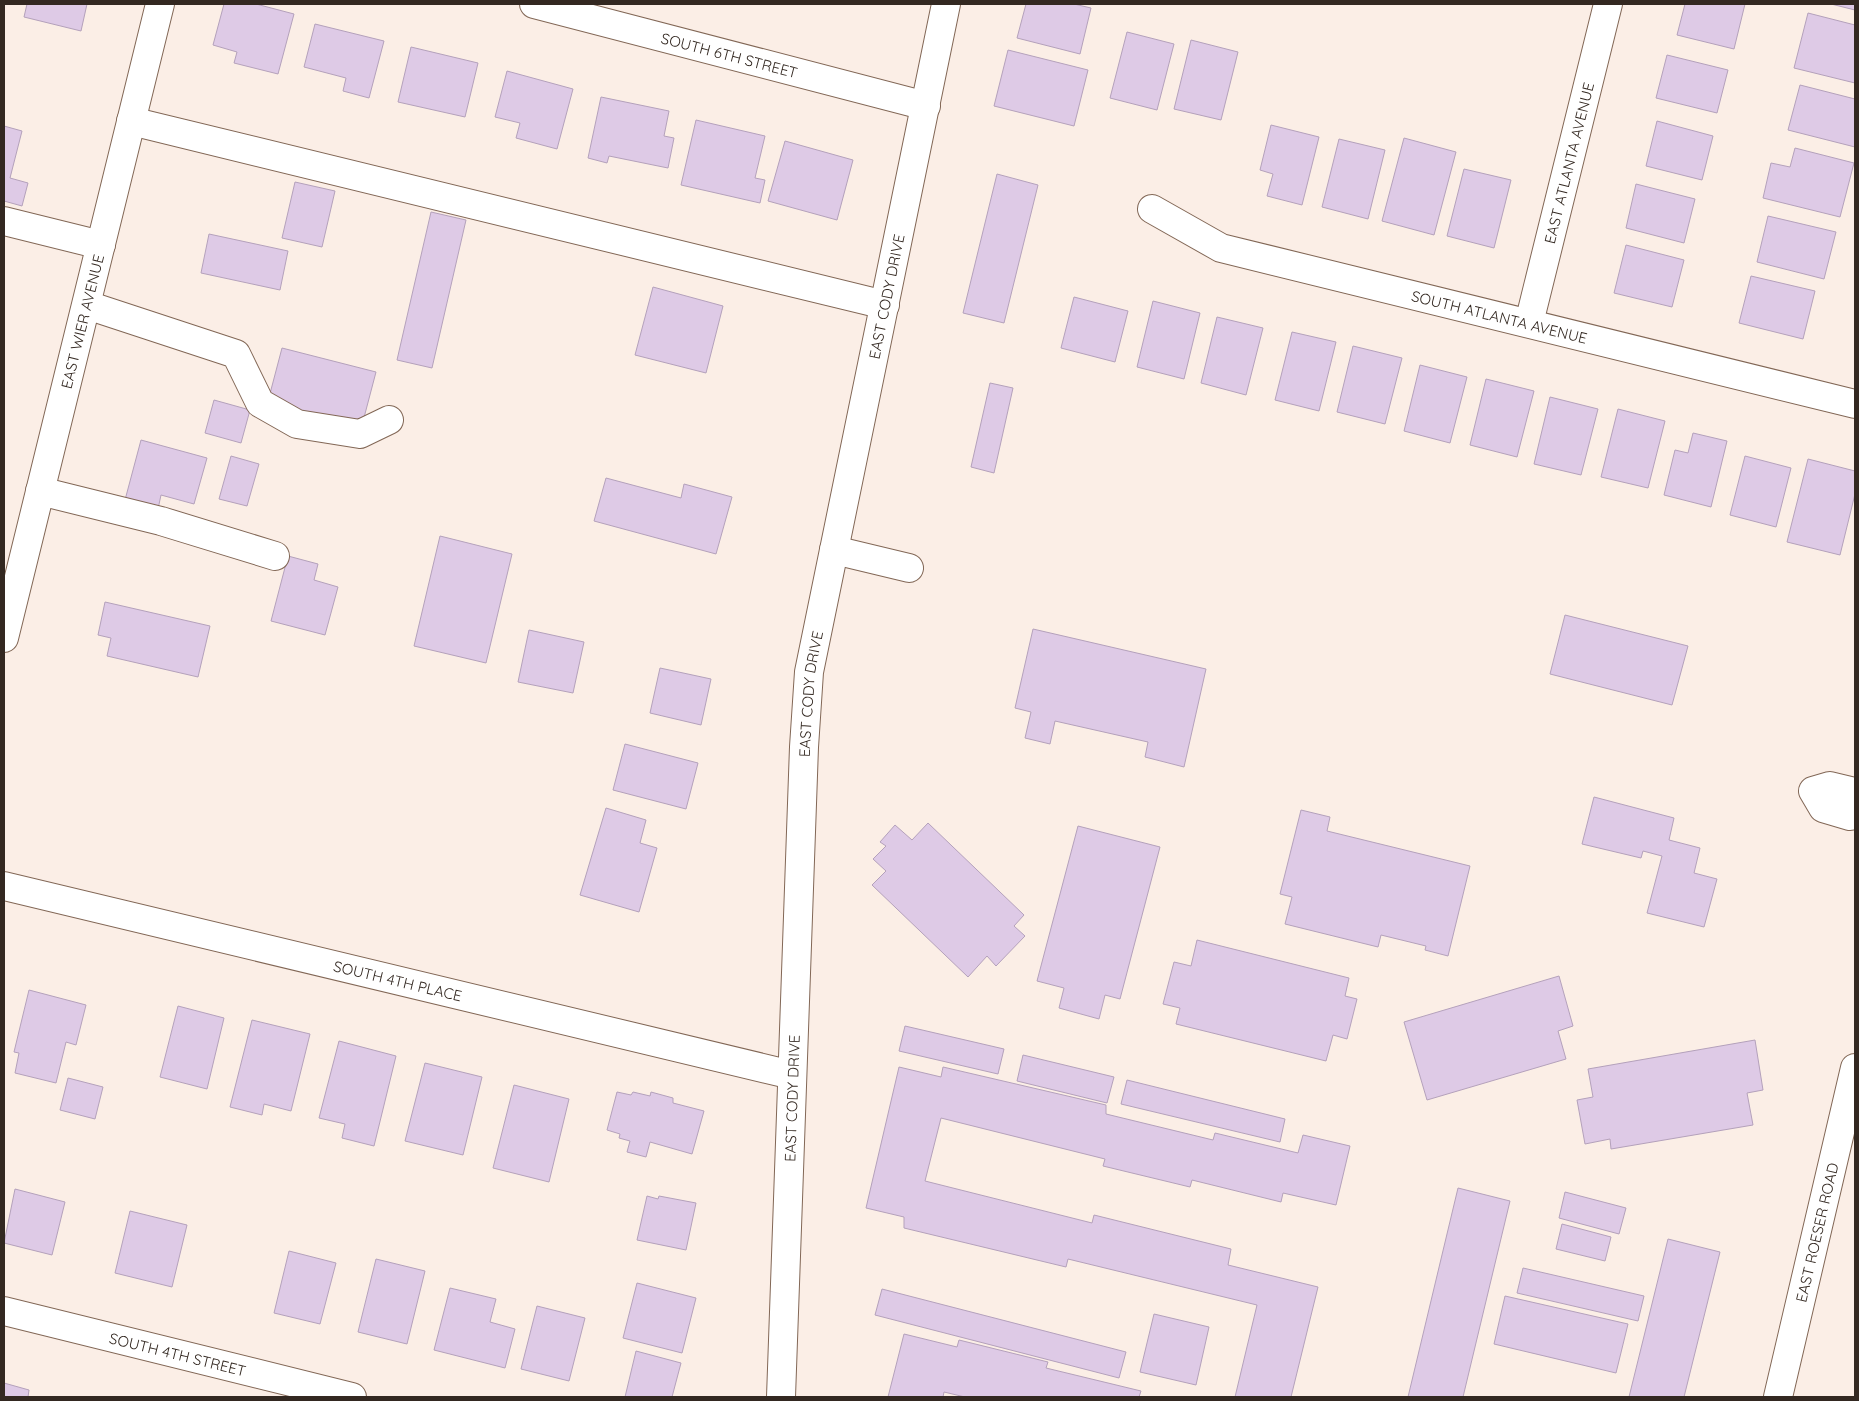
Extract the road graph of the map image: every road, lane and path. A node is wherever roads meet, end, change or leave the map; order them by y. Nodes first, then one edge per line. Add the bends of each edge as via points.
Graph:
1 (160, 4) edge
2 (534, 4) edge
3 (946, 4) edge
4 (1608, 4) edge
5 (926, 106) junction
6 (131, 121) junction
7 (1152, 209) dead end
8 (4, 221) edge
9 (101, 245) junction
10 (87, 304) junction
11 (885, 306) junction
12 (1529, 323) junction
13 (1855, 404) edge
14 (389, 420) dead end
15 (40, 491) junction
16 (834, 550) junction
17 (14, 551) edge
18 (275, 556) dead end
19 (909, 568) dead end
20 (4, 638) edge
21 (1855, 792) edge
22 (1855, 813) edge
23 (4, 886) edge
24 (1855, 1068) edge
25 (792, 1075) junction
26 (4, 1311) edge
27 (352, 1397) edge
28 (781, 1397) edge
29 (1778, 1397) edge

1 - 6 street, EAST WIER AVENUE
2 - 5 street, SOUTH 6TH STREET
3 - 5 street, EAST CODY DRIVE
4 - 12 street, EAST ATLANTA AVENUE
5 - 11 street, EAST CODY DRIVE
6 - 9 street, EAST WIER AVENUE
6 - 11 street
7 - 12 street, SOUTH ATLANTA AVENUE via 1221,248
8 - 9 street
9 - 10 street, EAST WIER AVENUE
10 - 14 street via 236,354 260,403 296,424 360,434
10 - 15 street, EAST WIER AVENUE
11 - 16 street, EAST CODY DRIVE
12 - 13 street, SOUTH ATLANTA AVENUE
15 - 17 street, EAST WIER AVENUE
15 - 18 street via 161,521
16 - 19 street
16 - 25 street, EAST CODY DRIVE via 809,672
17 - 20 street, EAST WIER AVENUE
21 - 22 street via 1830,786 1812,790 1823,808 1850,816
23 - 25 street, SOUTH 4TH PLACE
24 - 29 street, EAST ROESER ROAD
25 - 28 street, EAST CODY DRIVE
26 - 27 street, SOUTH 4TH STREET

